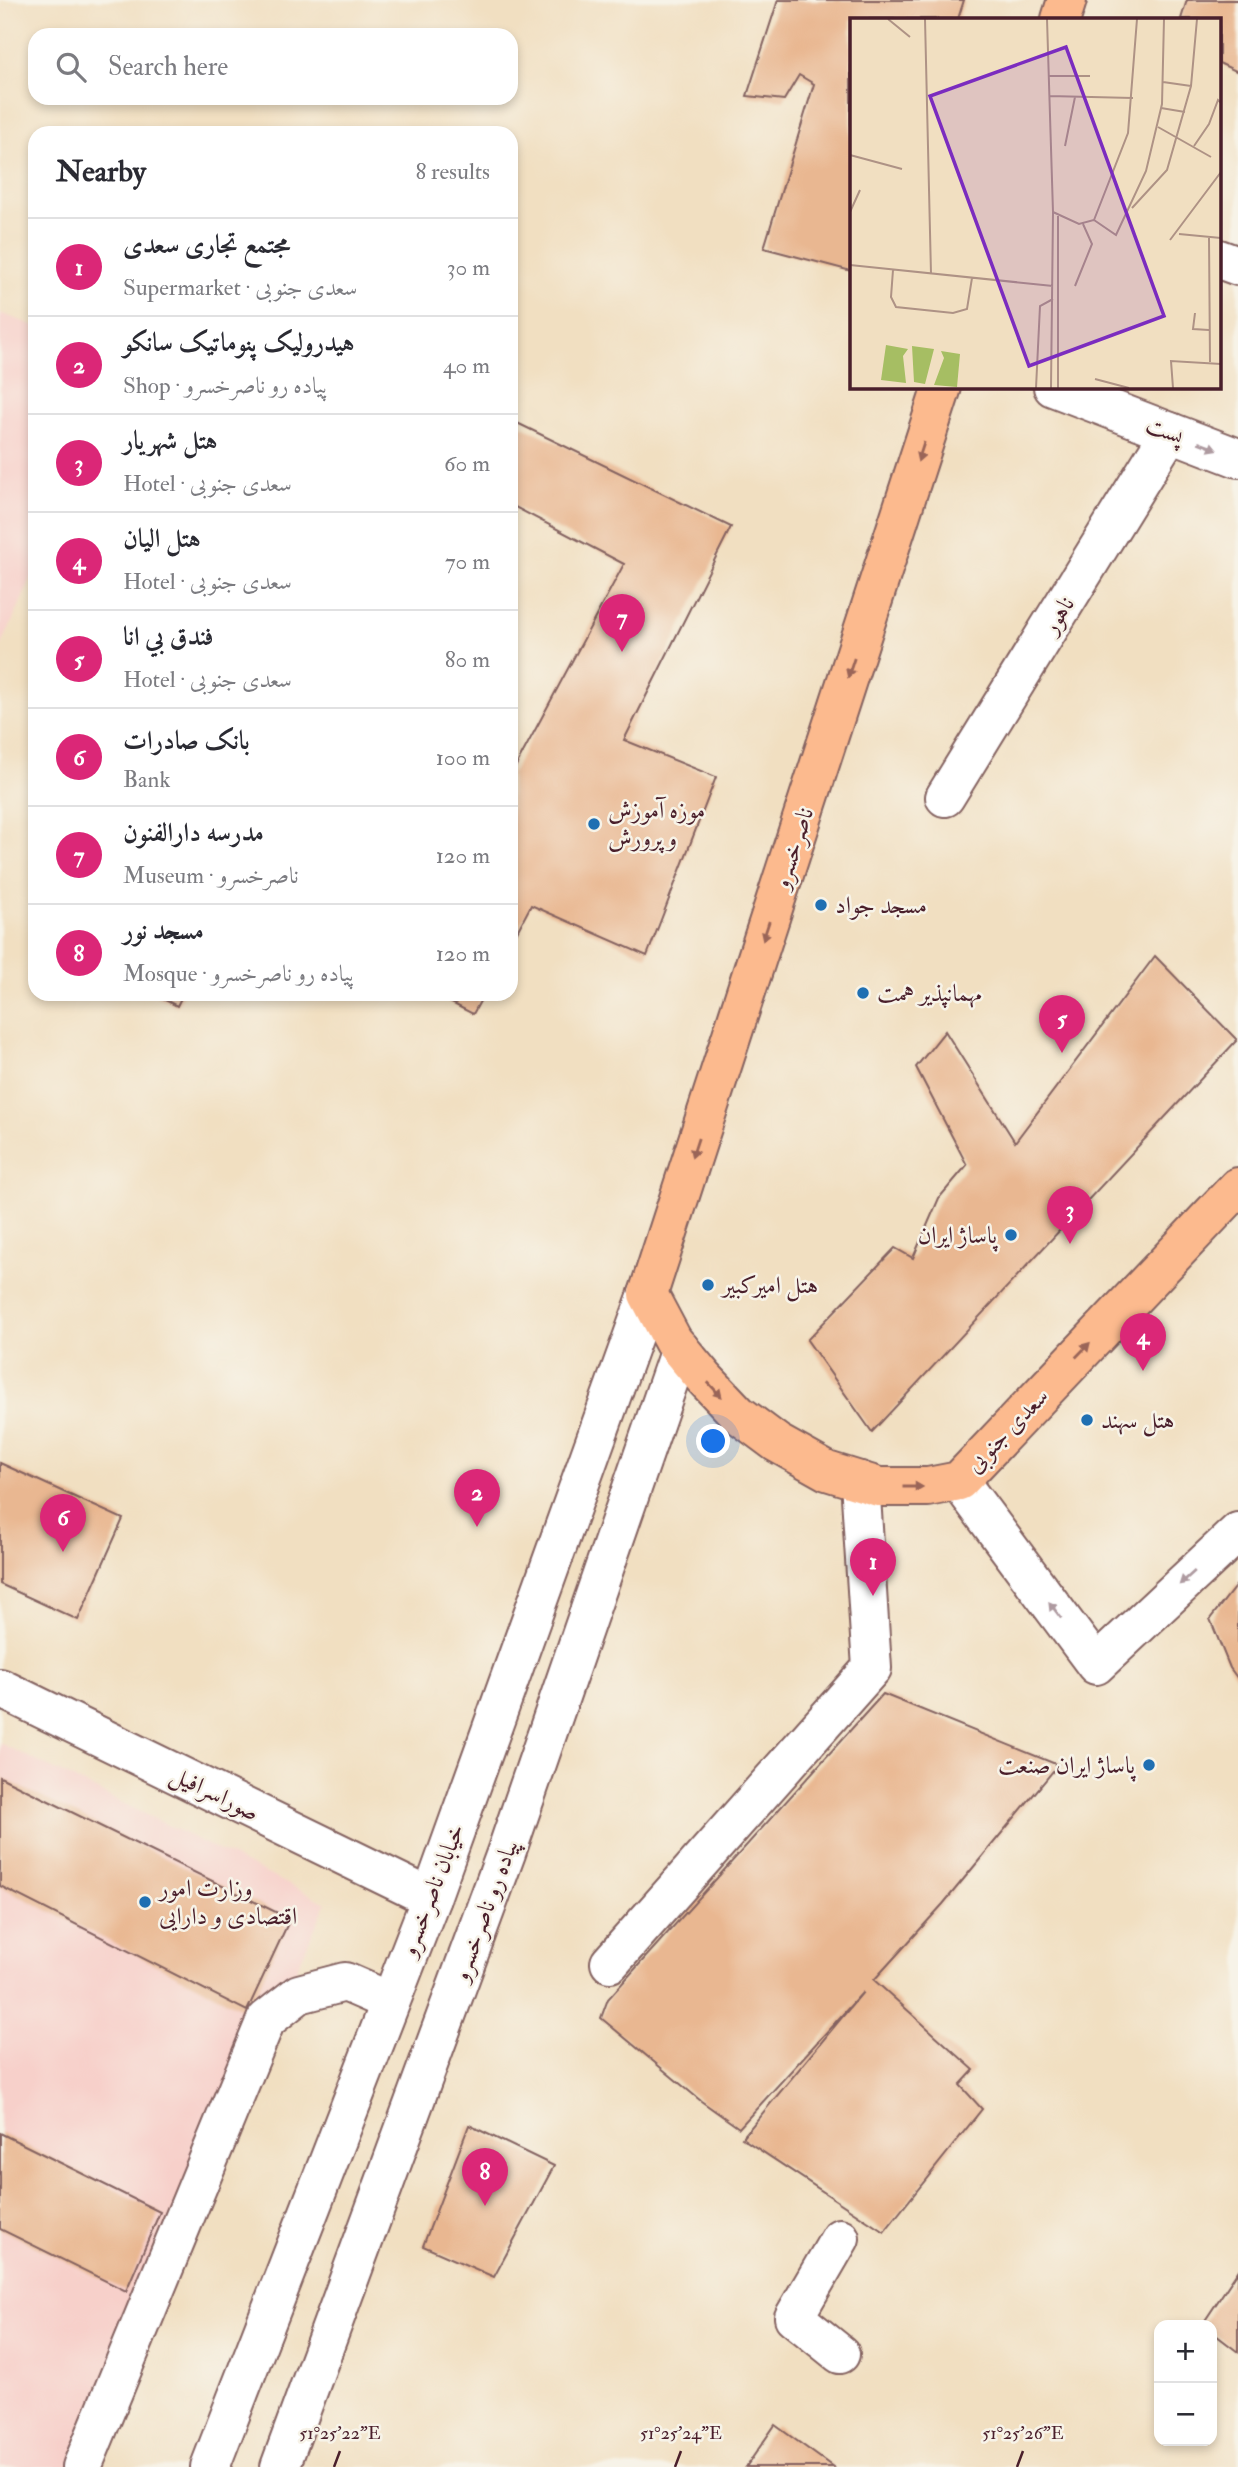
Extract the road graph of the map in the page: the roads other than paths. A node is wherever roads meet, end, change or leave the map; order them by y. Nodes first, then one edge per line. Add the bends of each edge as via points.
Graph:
1 (1067, 0) edge
2 (1061, 18) edge
3 (1220, 259) edge
4 (1238, 266) edge
5 (942, 388) edge
6 (1056, 388) edge
7 (1170, 432) junction
8 (1238, 458) edge
9 (945, 797) dead end
10 (1238, 1187) edge
11 (645, 1302) junction
12 (680, 1349) junction
13 (860, 1481) junction
14 (959, 1481) junction
15 (1238, 1532) edge
16 (0, 1688) edge
17 (430, 1898) junction
18 (610, 1963) dead end
19 (390, 2001) junction
20 (840, 2238) dead end
21 (840, 2354) dead end
22 (82, 2467) edge
23 (210, 2467) edge
24 (280, 2467) edge

1 - 2 main road
3 - 4 street
5 -> 11 main road, ناصرخسرو
6 - 7 street, پست
7 -> 8 street, پست
7 - 9 street, ناهور
14 -> 10 main road, سعدی جنوبی
11 - 12 main road, سعدی جنوبی
11 - 17 street, خیابان ناصرخسرو
12 -> 13 main road, سعدی جنوبی via 738,1414 777,1443 827,1471
12 - 24 street, پیاده رو ناصرخسرو via 506,1853
13 -> 14 main road, سعدی جنوبی via 879,1487 928,1487
13 - 18 street via 872,1668
15 -> 14 street via 1096,1665
16 - 17 street, صوراسرافیل
17 - 19 street, خیابان ناصرخسرو
19 - 22 street via 345,1982 299,1994 266,2020
19 - 23 street, خیابان ناصرخسرو
20 - 21 street via 794,2318

